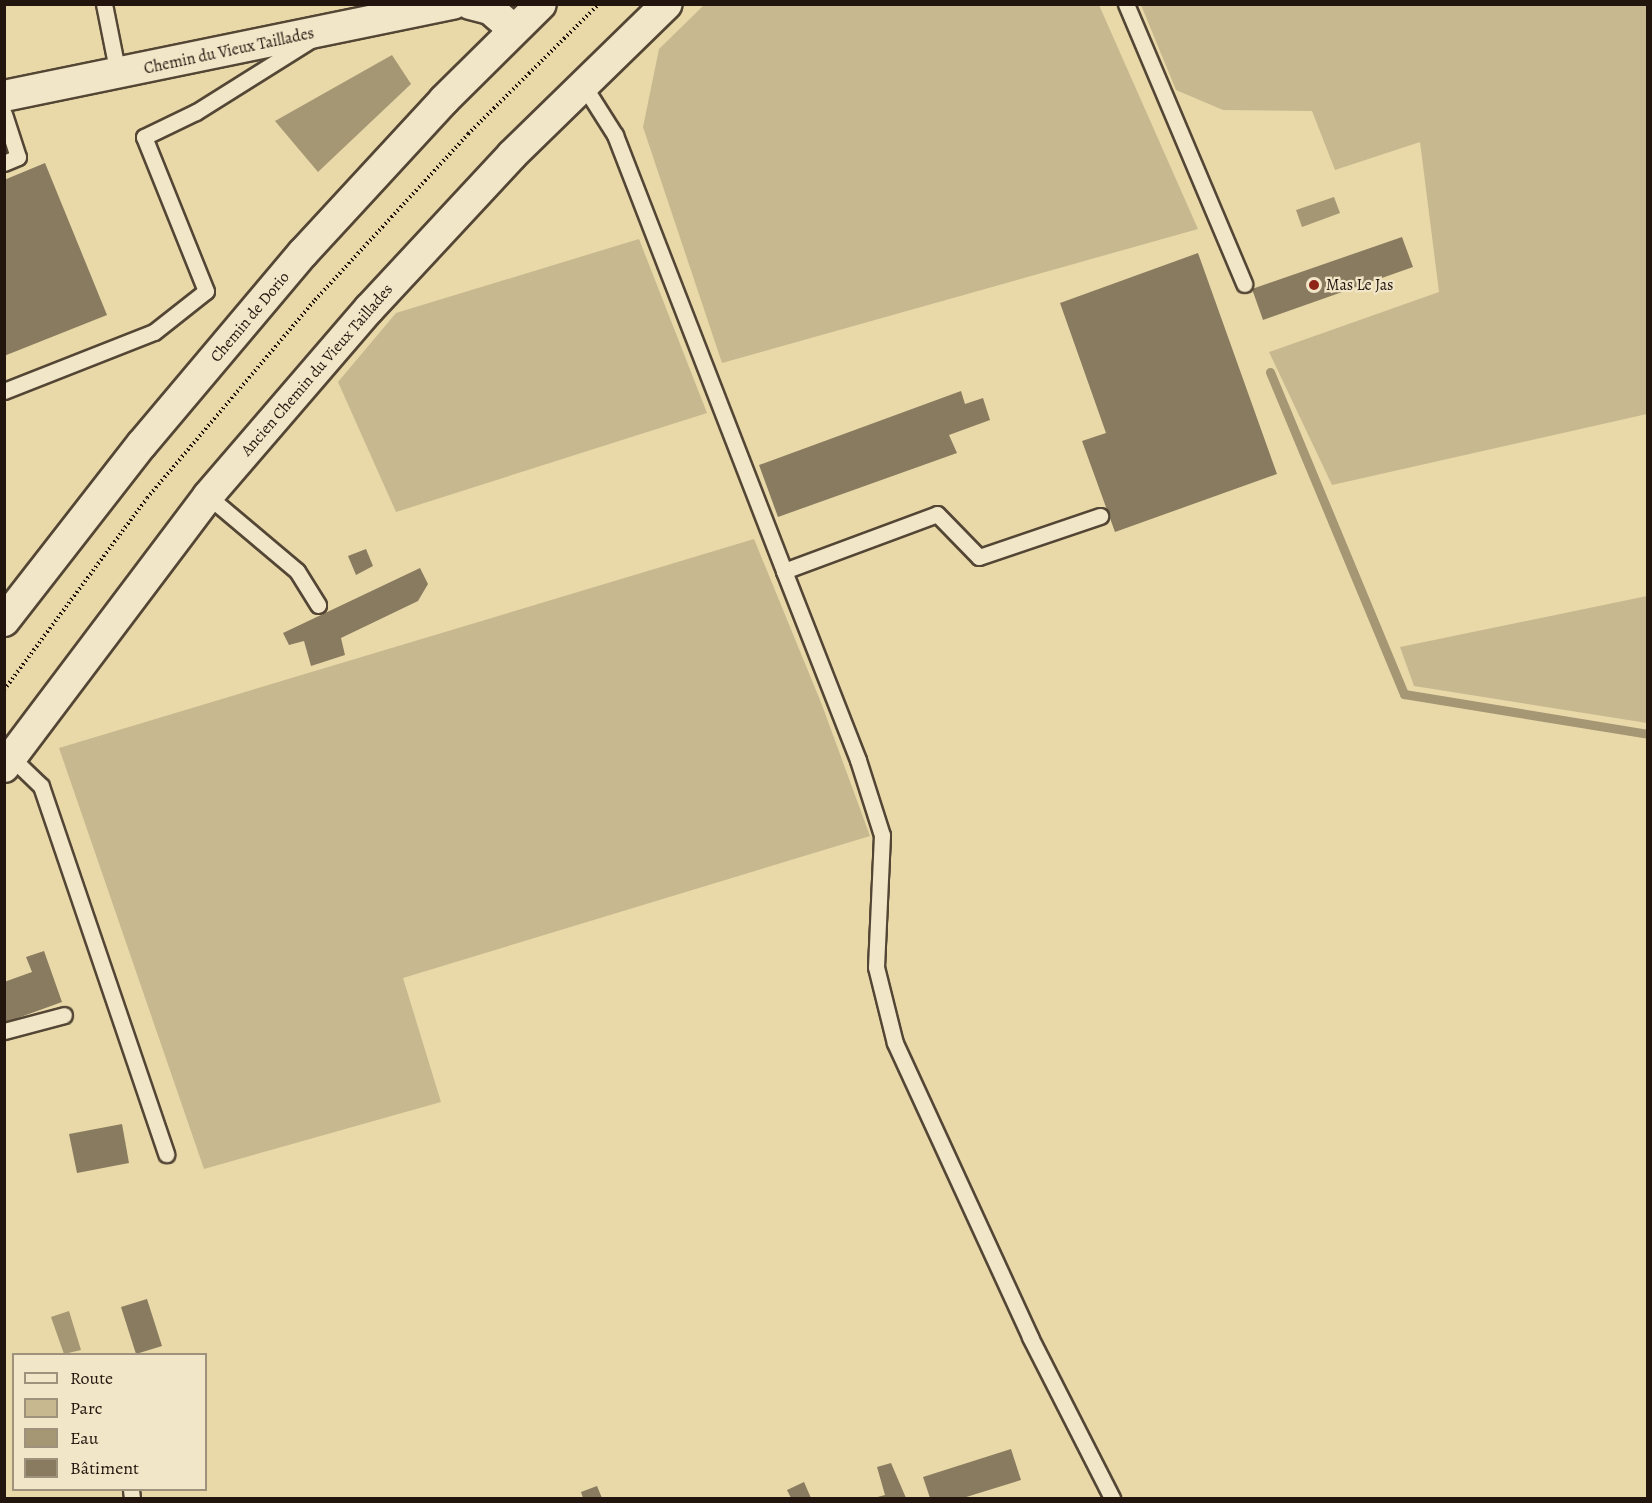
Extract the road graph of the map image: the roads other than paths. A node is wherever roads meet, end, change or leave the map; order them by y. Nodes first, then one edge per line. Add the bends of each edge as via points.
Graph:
1 (104, 4) edge
2 (541, 4) edge
3 (667, 4) edge
4 (1126, 4) edge
5 (452, 5) edge
6 (395, 10) edge
7 (514, 30) junction
8 (319, 32) junction
9 (118, 74) junction
10 (584, 86) junction
11 (4, 96) edge
12 (4, 114) edge
13 (4, 163) edge
14 (1244, 284) dead end
15 (4, 391) edge
16 (208, 496) junction
17 (1100, 516) dead end
18 (784, 571) junction
19 (318, 605) dead end
20 (4, 621) edge
21 (8, 762) edge
22 (64, 1015) dead end
23 (4, 1031) edge
24 (166, 1154) dead end
25 (1112, 1498) edge

1 - 9 lane
2 - 7 street, Chemin de Dorio
3 - 10 street, Ancien Chemin du Vieux Taillades
4 - 14 lane
5 - 6 street, Chemin du Vieux Taillades
5 - 7 street, Chemin du Vieux Taillades via 490,9
6 - 8 street, Chemin du Vieux Taillades
7 - 20 street, Chemin de Dorio via 303,253 142,444
8 - 9 street, Chemin du Vieux Taillades
8 - 15 lane via 303,47 206,106 144,137 206,291 154,332
9 - 11 street, Chemin du Vieux Taillades
10 - 16 street, Ancien Chemin du Vieux Taillades via 512,154 385,292
10 - 18 lane via 615,135
12 - 13 lane via 18,157
16 - 19 lane via 297,571
16 - 21 street, Ancien Chemin du Vieux Taillades
17 - 18 lane via 979,557 938,513
18 - 25 lane via 858,760 882,835 876,967 895,1043 1030,1337
21 - 24 lane via 41,786
22 - 23 lane

